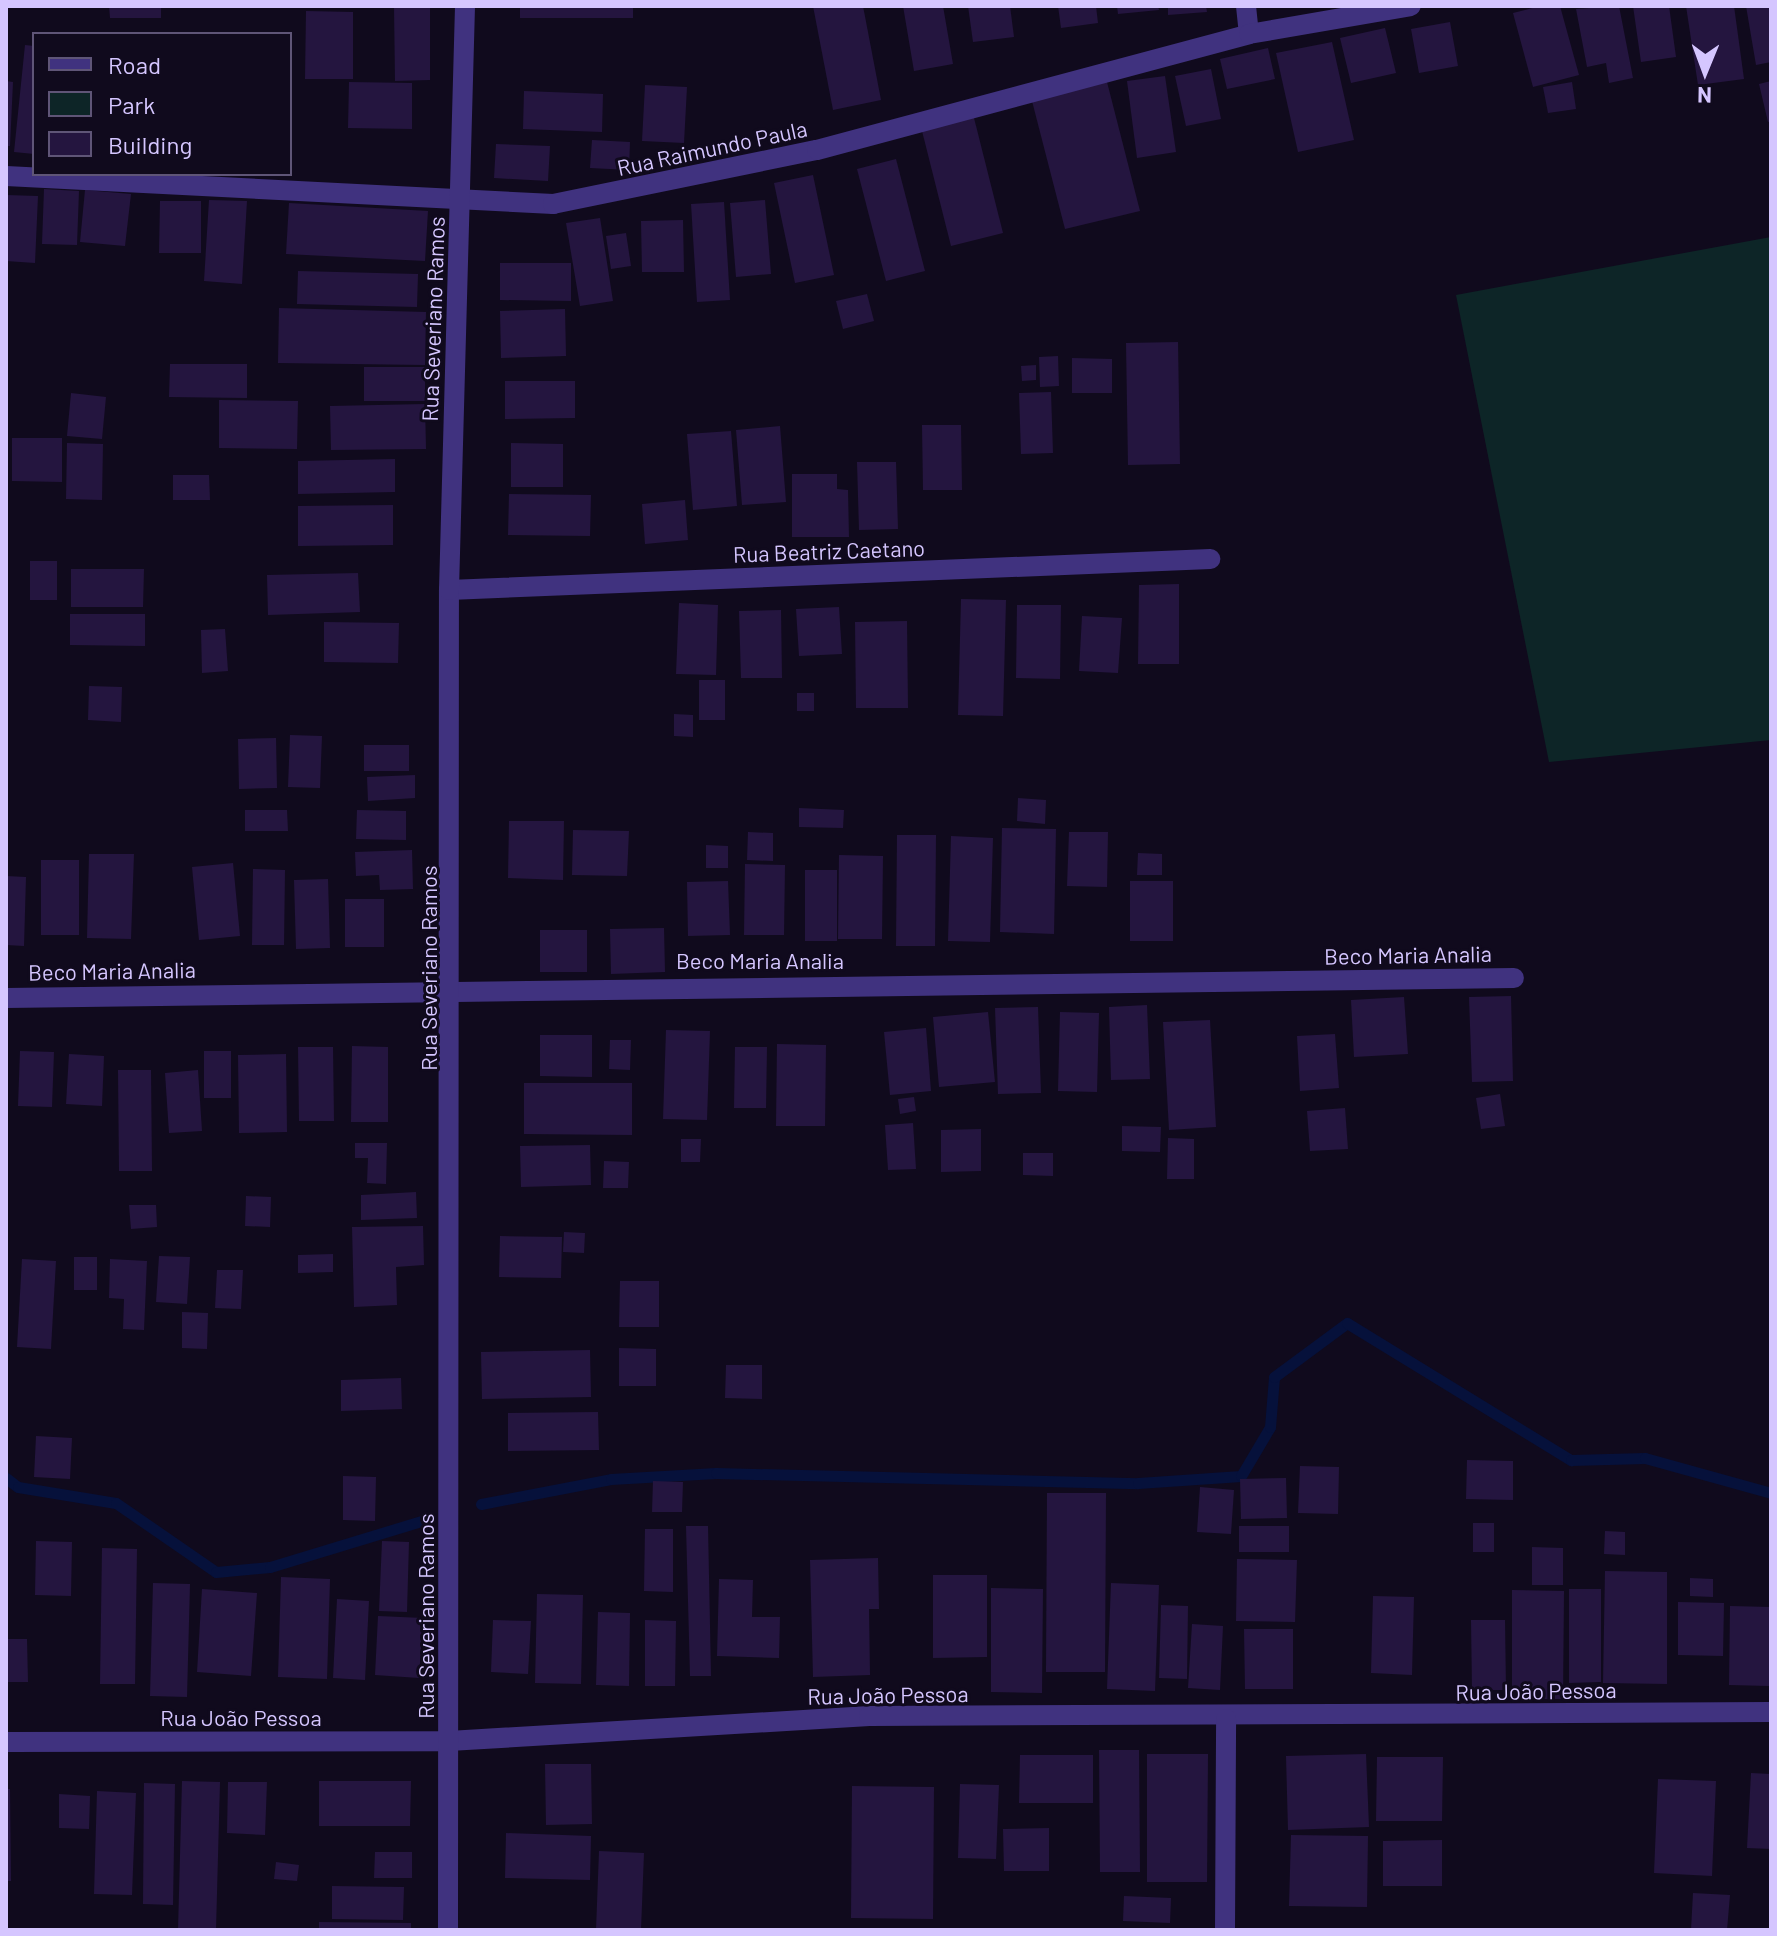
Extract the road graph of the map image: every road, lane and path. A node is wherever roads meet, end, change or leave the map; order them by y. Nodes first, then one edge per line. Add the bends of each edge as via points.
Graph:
1 (465, 6) edge
2 (1246, 6) edge
3 (1411, 6) edge
4 (1249, 34) junction
5 (6, 176) edge
6 (460, 201) junction
7 (1210, 559) dead end
8 (449, 590) junction
9 (1514, 978) dead end
10 (454, 988) junction
11 (6, 998) edge
12 (1771, 1712) edge
13 (1226, 1719) junction
14 (449, 1741) junction
15 (6, 1742) edge
16 (448, 1930) edge
17 (1225, 1930) edge

1 - 6 street, Rua Severiano Ramos
2 - 4 street
3 - 4 street, Rua Raimundo Paula
4 - 6 street, Rua Raimundo Paula via 817,150 628,193 553,204
5 - 6 street, Rua Raimundo Paula
6 - 8 street, Rua Severiano Ramos
7 - 8 street, Rua Beatriz Caetano
8 - 10 street, Rua Severiano Ramos
9 - 10 street, Beco Maria Analia
10 - 11 street, Beco Maria Analia
10 - 14 street, Rua Severiano Ramos
12 - 13 street, Rua João Pessoa
13 - 14 street, Rua João Pessoa via 869,1716
13 - 17 street
14 - 15 street, Rua João Pessoa
14 - 16 street, Rua Severiano Ramos

